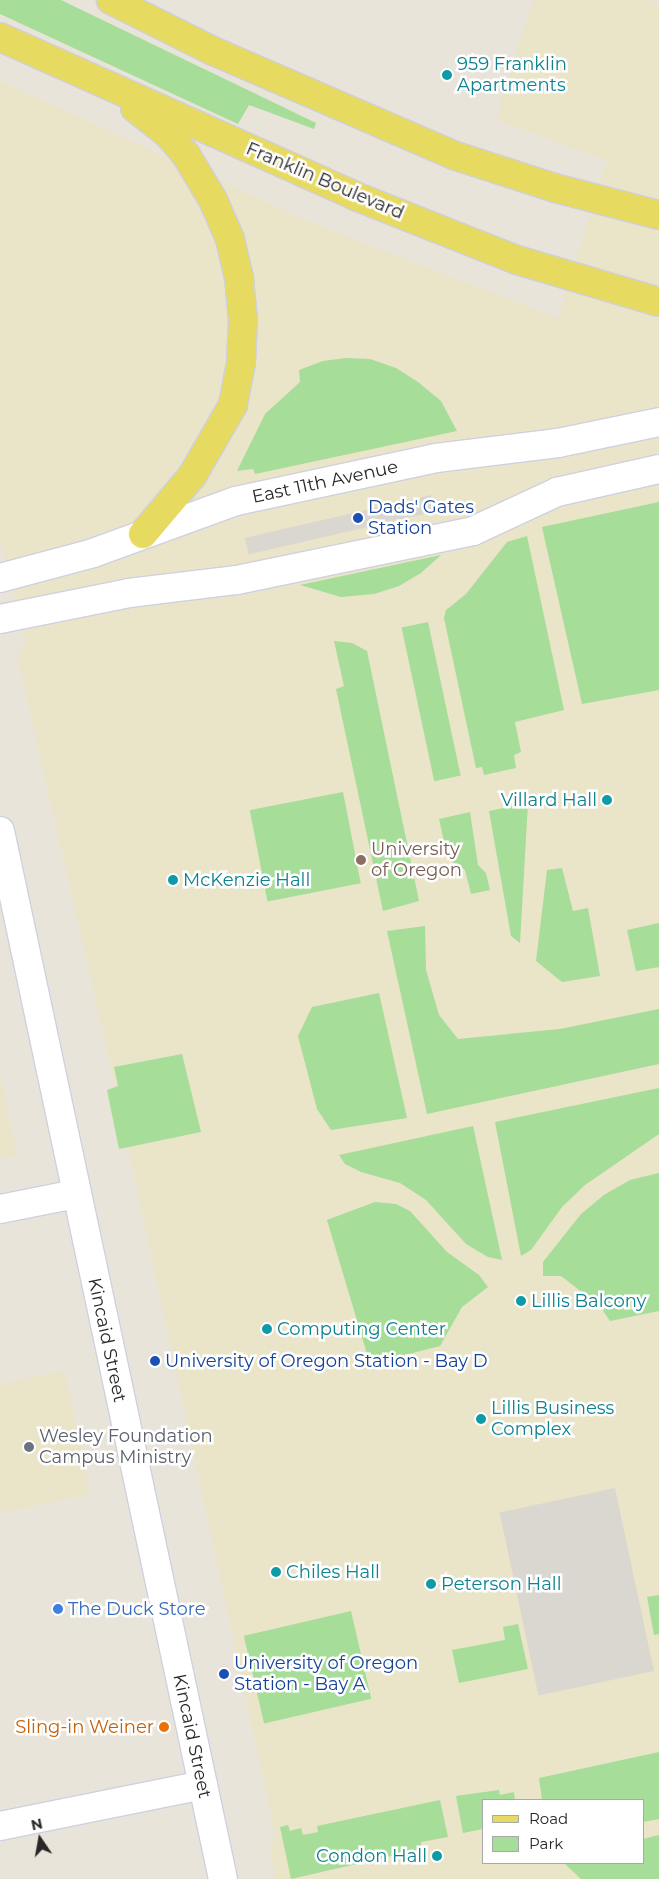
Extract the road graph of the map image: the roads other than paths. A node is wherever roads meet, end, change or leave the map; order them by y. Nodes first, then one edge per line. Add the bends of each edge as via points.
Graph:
1 (111, 0) edge
2 (0, 37) edge
3 (105, 84) junction
4 (659, 214) edge
5 (659, 302) edge
6 (659, 422) edge
7 (659, 469) edge
8 (143, 534) junction
9 (0, 578) edge
10 (0, 619) edge
11 (0, 830) edge
12 (76, 1194) junction
13 (0, 1209) edge
14 (203, 1785) junction
15 (0, 1826) edge
16 (223, 1879) edge

1 - 4 main road via 213,51 456,156 555,188
2 - 3 main road, Franklin Boulevard
3 - 5 main road, Franklin Boulevard via 355,196 508,256
3 - 8 main road via 168,134 193,164 230,239 242,311 241,363 233,405 192,476
6 - 8 street, East 11th Avenue via 558,443 436,458 236,500
7 - 10 street via 556,492 473,531 237,580 129,593
8 - 9 street, East 11th Avenue via 93,553
11 - 12 street, Kincaid Street
12 - 13 street
12 - 14 street, Kincaid Street
14 - 15 street
14 - 16 street, Kincaid Street

